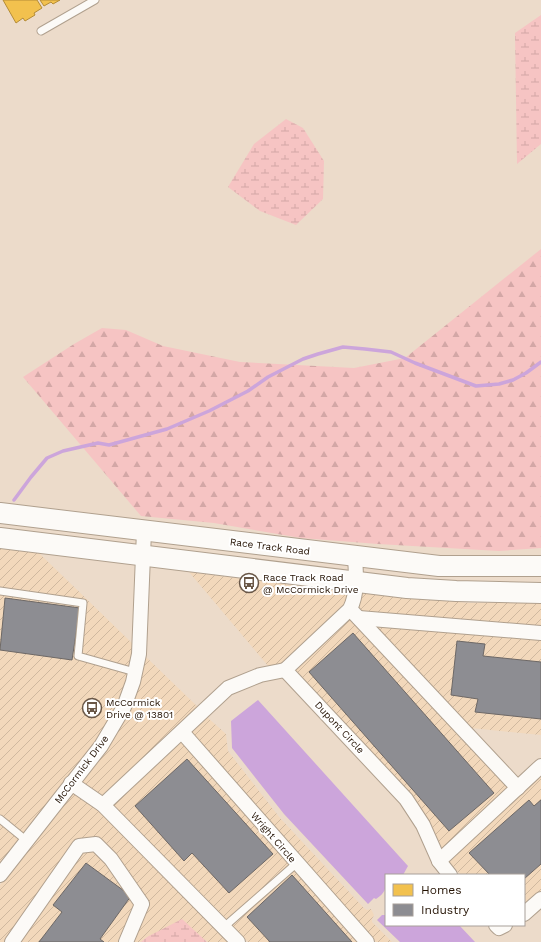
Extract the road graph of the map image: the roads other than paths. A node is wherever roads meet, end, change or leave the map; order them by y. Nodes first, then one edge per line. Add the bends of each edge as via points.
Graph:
1 (94, 0) edge
2 (41, 31) dead end
3 (0, 513) edge
4 (144, 531) junction
5 (0, 538) edge
6 (144, 556) junction
7 (355, 557) junction
8 (541, 566) edge
9 (356, 582) junction
10 (0, 591) edge
11 (541, 593) edge
12 (354, 614) junction
13 (541, 633) edge
14 (285, 670) junction
15 (135, 672) junction
16 (182, 732) junction
17 (541, 766) edge
18 (71, 783) junction
19 (518, 788) junction
20 (104, 805) junction
21 (0, 819) edge
22 (27, 841) junction
23 (439, 861) junction
24 (297, 863) junction
25 (449, 874) edge
26 (0, 876) edge
27 (541, 899) edge
28 (525, 913) edge
29 (224, 927) junction
30 (12, 942) edge
31 (126, 942) edge
32 (238, 942) edge
33 (367, 942) edge

1 - 2 lane
3 - 4 main road, Race Track Road
4 - 6 street, McCormick Drive
4 - 7 main road, Race Track Road
5 - 6 main road
6 - 9 main road
6 - 15 street, McCormick Drive via 139,654
7 - 8 main road, Race Track Road via 439,566
7 - 9 street
9 - 11 main road via 456,591
9 - 12 street
10 - 15 lane via 83,603 78,656
12 - 13 street
12 - 14 street
12 - 19 street
14 - 16 street via 260,675 228,688
14 - 23 street, Dupont Circle via 406,799 423,825
15 - 18 street, McCormick Drive via 124,707 101,746
16 - 20 street
16 - 24 street, Wright Circle
17 - 19 street
18 - 20 street
18 - 22 street, McCormick Drive
19 - 23 street
20 - 29 street
21 - 22 lane
22 - 26 street, McCormick Drive
23 - 25 street, Dupont Circle
24 - 29 lane
24 - 33 street, Wright Circle
27 - 28 street
29 - 32 street
30 - 31 street via 79,846 96,844 111,859 142,904

